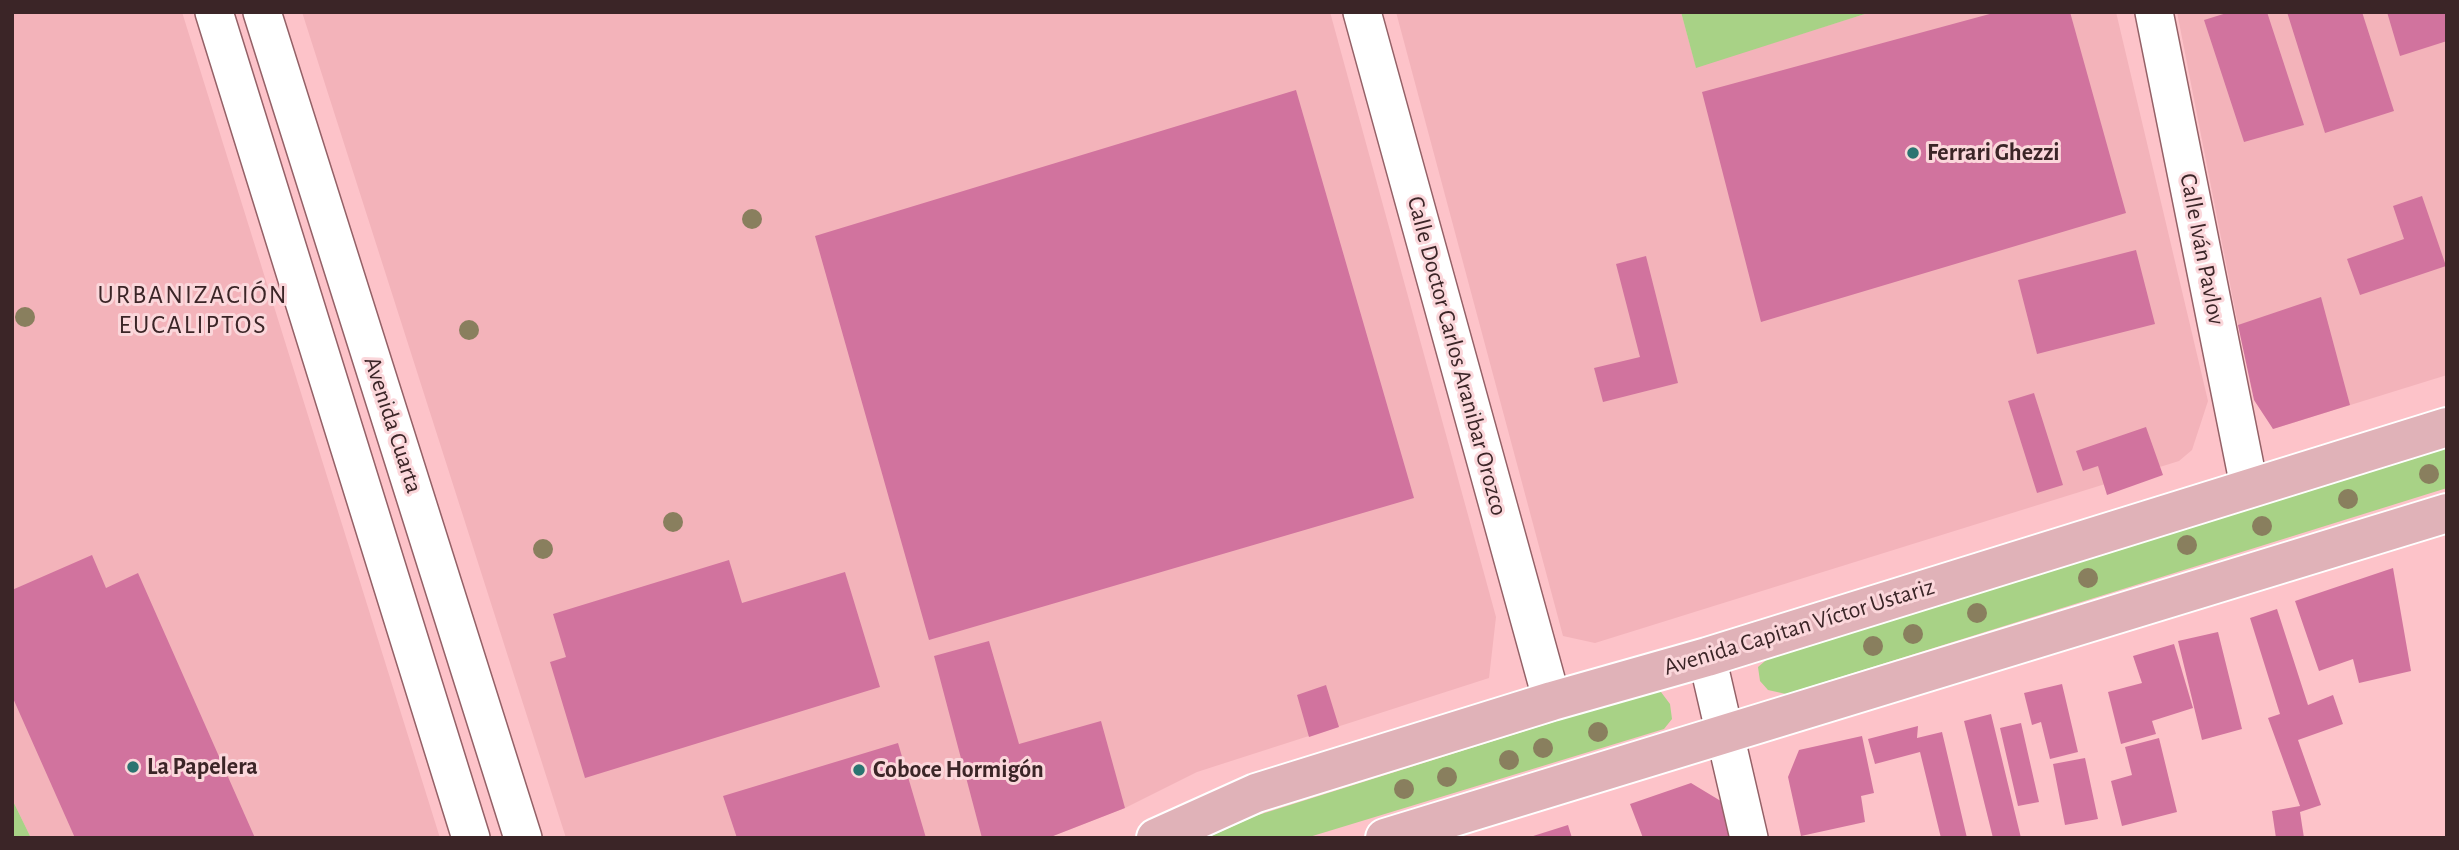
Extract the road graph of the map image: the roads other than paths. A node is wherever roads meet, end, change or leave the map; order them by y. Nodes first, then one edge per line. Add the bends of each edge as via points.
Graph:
1 (215, 12) edge
2 (262, 12) edge
3 (1362, 12) edge
4 (2154, 12) edge
5 (2447, 427) edge
6 (402, 454) junction
7 (357, 469) junction
8 (2249, 486) junction
9 (2447, 513) edge
10 (1707, 657) junction
11 (1552, 701) junction
12 (1725, 736) junction
13 (471, 838) edge
14 (523, 838) edge
15 (1156, 838) edge
16 (1385, 838) edge
17 (1749, 838) edge

1 - 7 street, Avenida Cuarta
2 - 6 street, Avenida Cuarta
3 - 11 street, Calle Doctor Carlos Aranibar Orozco
4 - 8 street, Calle Iván Pavlov
5 - 8 main road, Avenida Capitan Víctor Ustariz
6 - 7 street
6 - 14 street, Avenida Cuarta
7 - 13 street, Avenida Cuarta
8 - 10 main road, Avenida Capitan Víctor Ustariz
9 - 12 main road
10 - 11 main road, Avenida Capitan Víctor Ustariz
10 - 12 street
11 - 15 main road, Avenida Capitan Víctor Ustariz via 1256,793
12 - 16 main road
12 - 17 street

